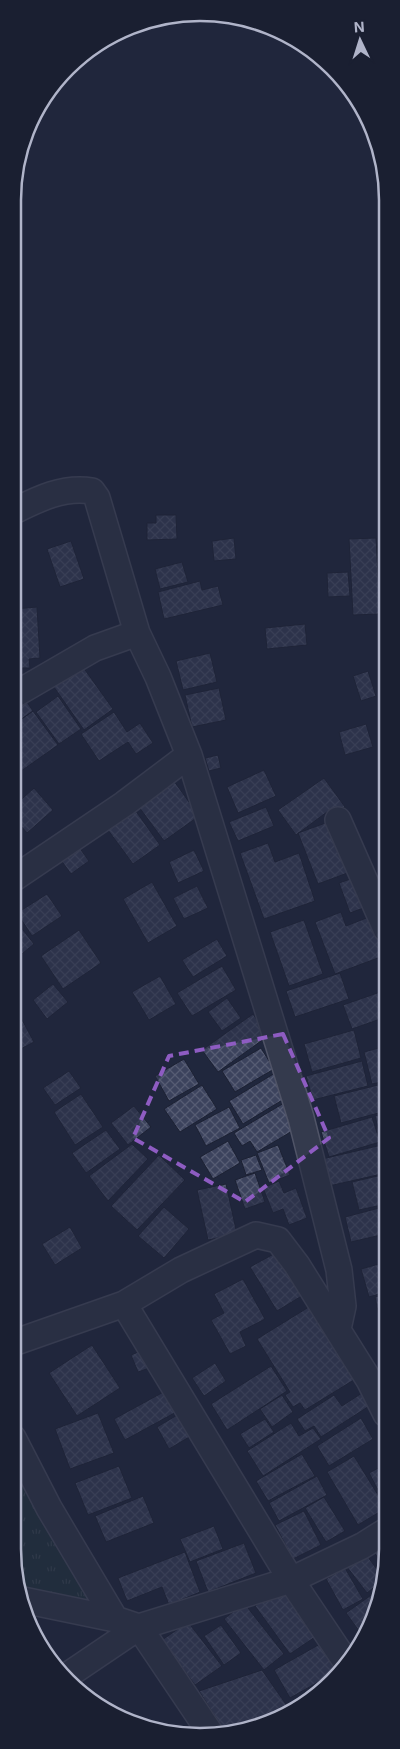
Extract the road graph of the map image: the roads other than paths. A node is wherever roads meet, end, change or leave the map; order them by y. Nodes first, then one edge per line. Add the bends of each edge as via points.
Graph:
1 (21, 507) edge
2 (137, 633) junction
3 (21, 691) edge
4 (189, 755) junction
5 (338, 820) dead end
6 (21, 874) edge
7 (379, 914) edge
8 (124, 1304) junction
9 (338, 1329) junction
10 (21, 1340) edge
11 (378, 1378) edge
12 (21, 1454) edge
13 (379, 1535) edge
14 (291, 1580) junction
15 (29, 1601) edge
16 (115, 1618) junction
17 (139, 1626) junction
18 (343, 1657) edge
19 (72, 1673) edge
20 (207, 1727) edge

1 - 2 street via 62,491 92,491 98,498
2 - 3 street via 95,648
2 - 4 street
4 - 6 street via 124,804
4 - 9 street via 301,1118 339,1270 343,1306
5 - 7 street
8 - 9 street via 181,1270 256,1235 278,1240
8 - 10 street
8 - 14 street
9 - 11 street
12 - 16 street via 49,1508
13 - 14 street
14 - 17 street
14 - 18 street
15 - 16 street
16 - 17 street
17 - 19 street
17 - 20 street

